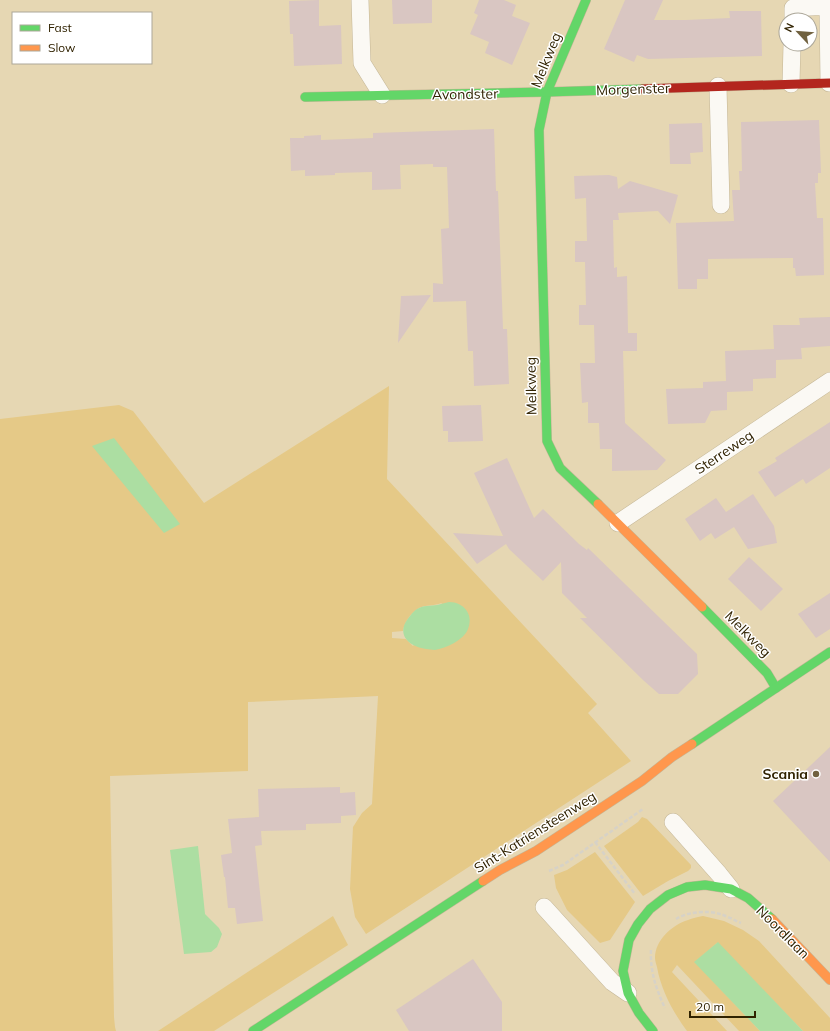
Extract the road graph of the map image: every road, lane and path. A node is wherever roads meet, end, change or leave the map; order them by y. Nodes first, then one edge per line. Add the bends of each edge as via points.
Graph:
1 (360, 0) edge
2 (586, 0) edge
3 (793, 12) edge
4 (792, 52) edge
5 (830, 83) edge
6 (791, 84) junction
7 (718, 86) junction
8 (547, 92) junction
9 (382, 95) junction
10 (305, 97) dead end
11 (721, 205) dead end
12 (830, 381) edge
13 (618, 523) junction
14 (830, 652) edge
15 (776, 688) junction
16 (673, 822) dead end
17 (595, 842) dead end
18 (731, 889) junction
19 (544, 907) dead end
20 (648, 912) junction
21 (672, 922) dead end
22 (741, 923) dead end
23 (651, 949) dead end
24 (830, 980) edge
25 (628, 993) junction
26 (668, 1013) dead end
27 (253, 1031) edge
28 (653, 1031) edge

1 - 9 street via 362,62
2 - 8 street, Melkweg
3 - 5 street, Morgenster via 793,8 828,6
4 - 6 street
5 - 6 street, Morgenster
6 - 7 street, Morgenster
7 - 8 street, Morgenster
7 - 11 street
8 - 9 street, Avondster
8 - 13 street, Melkweg via 539,130 547,442 560,468
9 - 10 street, Avondster
12 - 13 street, Sterreweg
13 - 15 street, Melkweg via 767,674
14 - 15 street, Sint-Katriensteenweg
15 - 27 street, Sint-Katriensteenweg via 536,851 487,878
16 - 18 street, Noordlaan
17 - 20 path
18 - 20 street, Noordlaan via 705,885 687,887 668,895
18 - 24 street, Noordlaan via 748,898 766,913
19 - 25 street, Noordlaan via 612,982
20 - 25 street, Noordlaan via 635,929 626,952 623,971
21 - 22 path via 688,914 705,912 719,913
23 - 26 path via 652,973
25 - 28 street, Noordlaan

